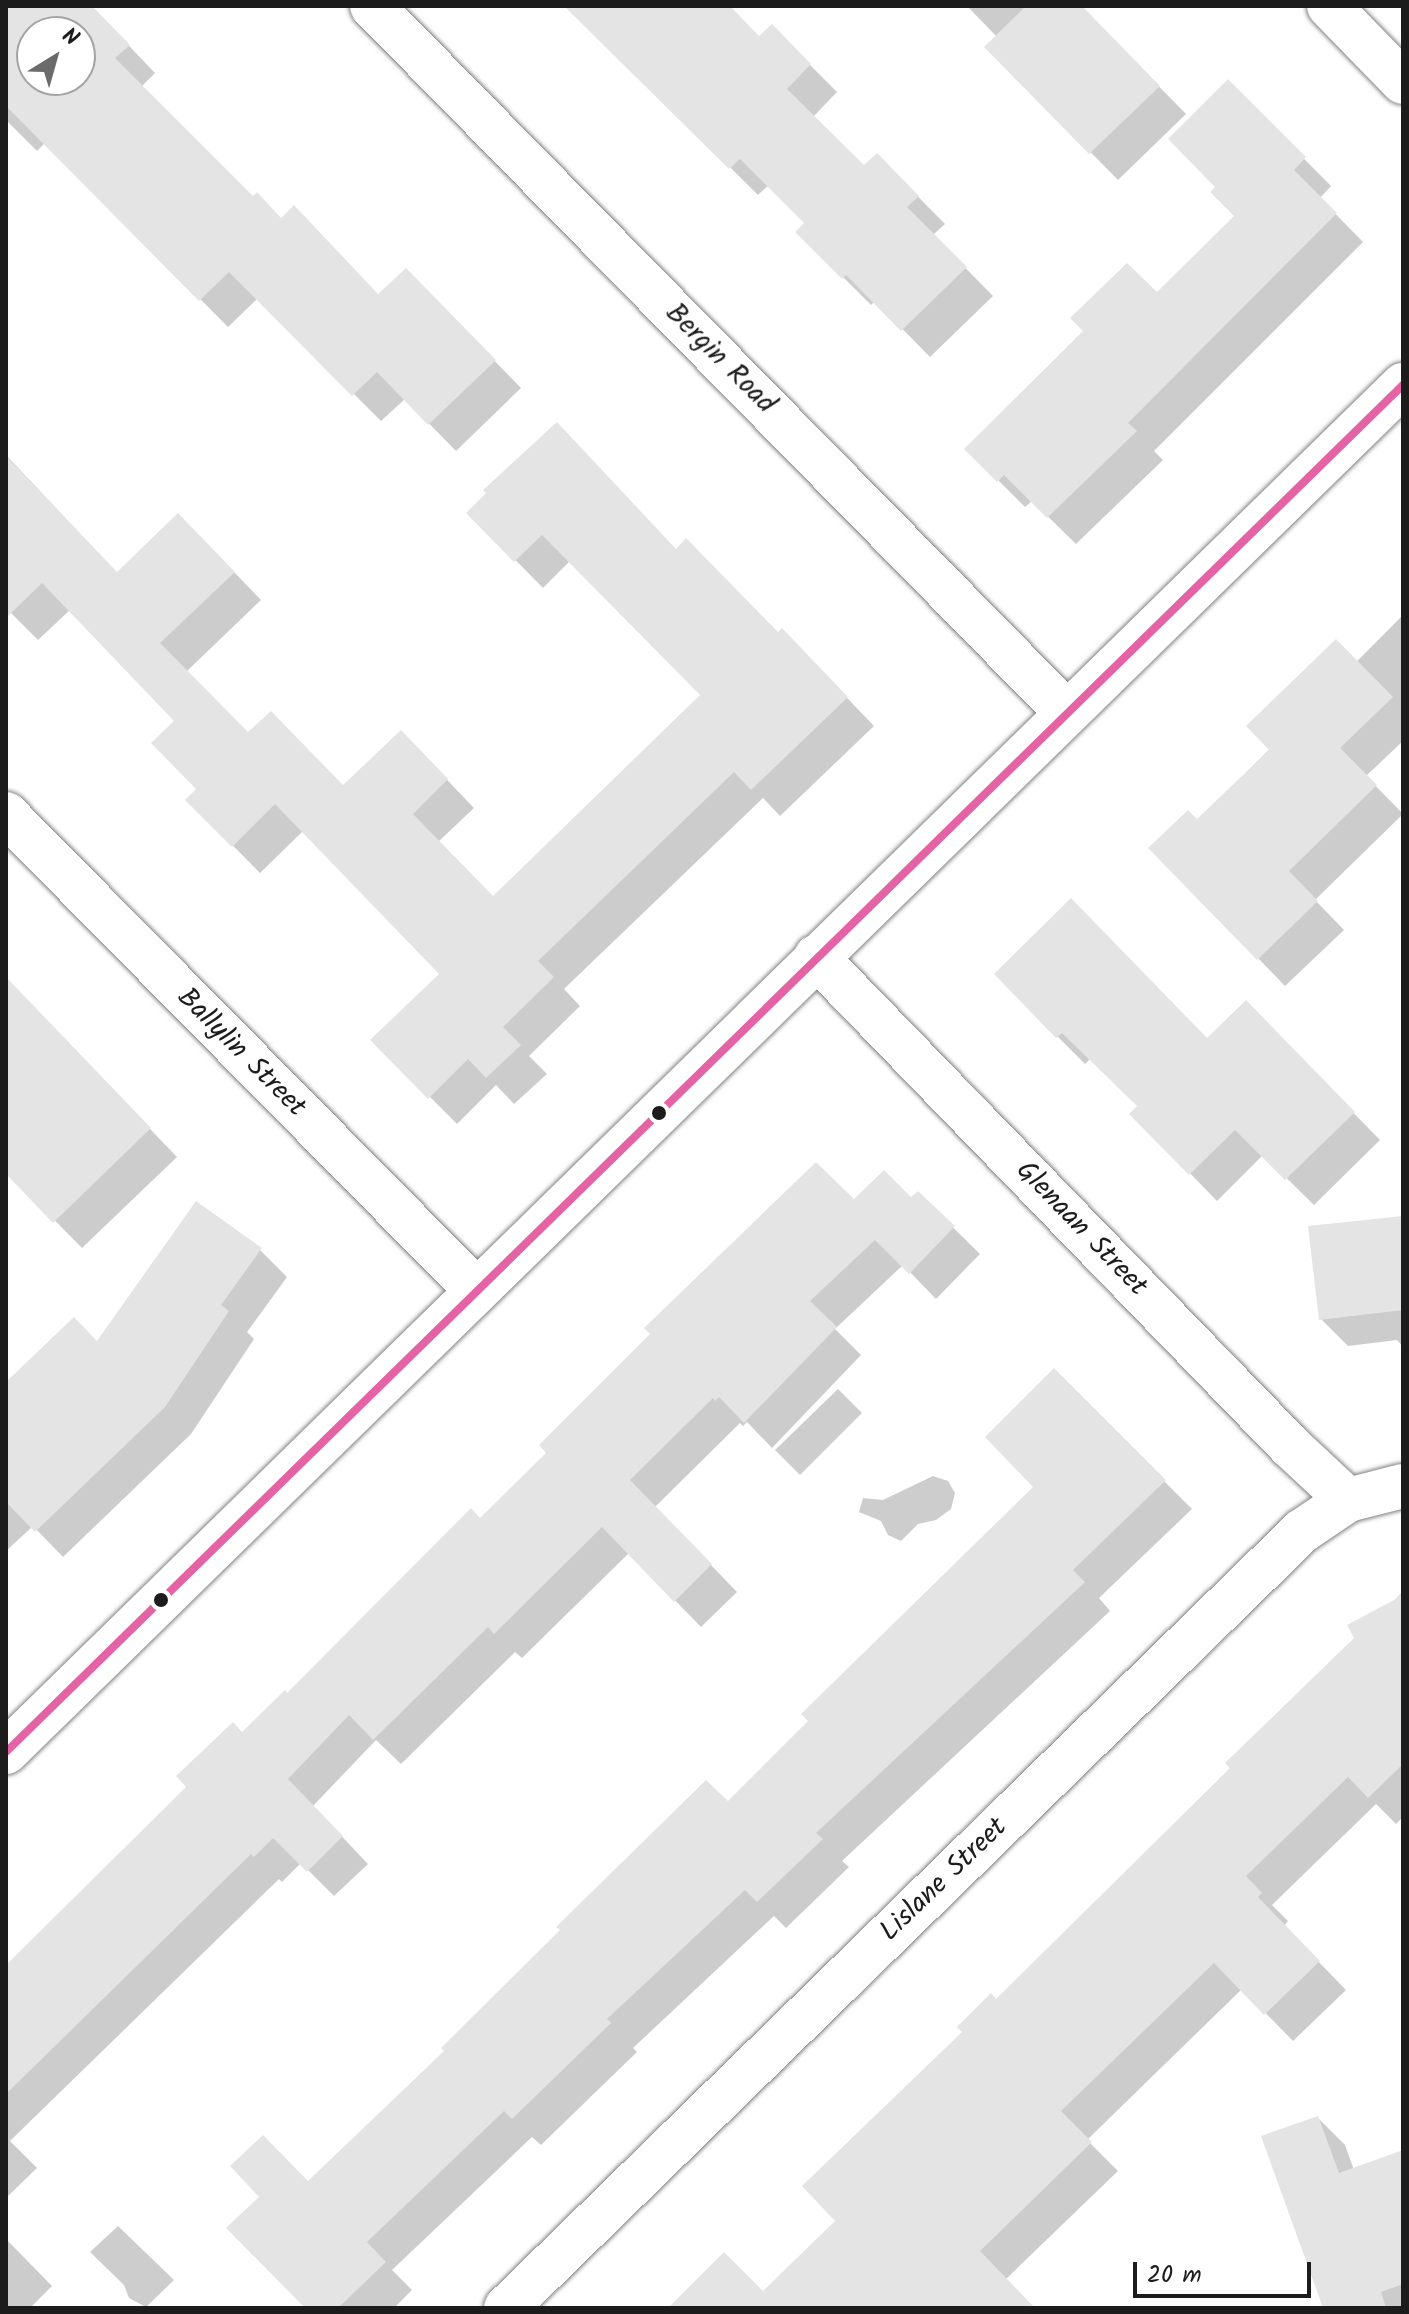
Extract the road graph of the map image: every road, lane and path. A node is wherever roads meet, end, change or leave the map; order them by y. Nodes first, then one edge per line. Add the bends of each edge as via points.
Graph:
1 (372, 6) edge
2 (1329, 6) edge
3 (1403, 82) edge
4 (1403, 385) edge
5 (1067, 713) junction
6 (6, 814) edge
7 (816, 957) junction
8 (477, 1291) junction
9 (1403, 1486) edge
10 (1348, 1500) junction
11 (6, 1752) edge
12 (506, 2308) edge

1 - 5 street, Bergin Road
2 - 3 street
4 - 5 street
5 - 7 street
6 - 8 street, Ballylin Street
7 - 8 street
7 - 10 street, Glenaan Street
8 - 11 street
9 - 10 street, Lislane Street
10 - 12 street, Lislane Street via 1302,1531

